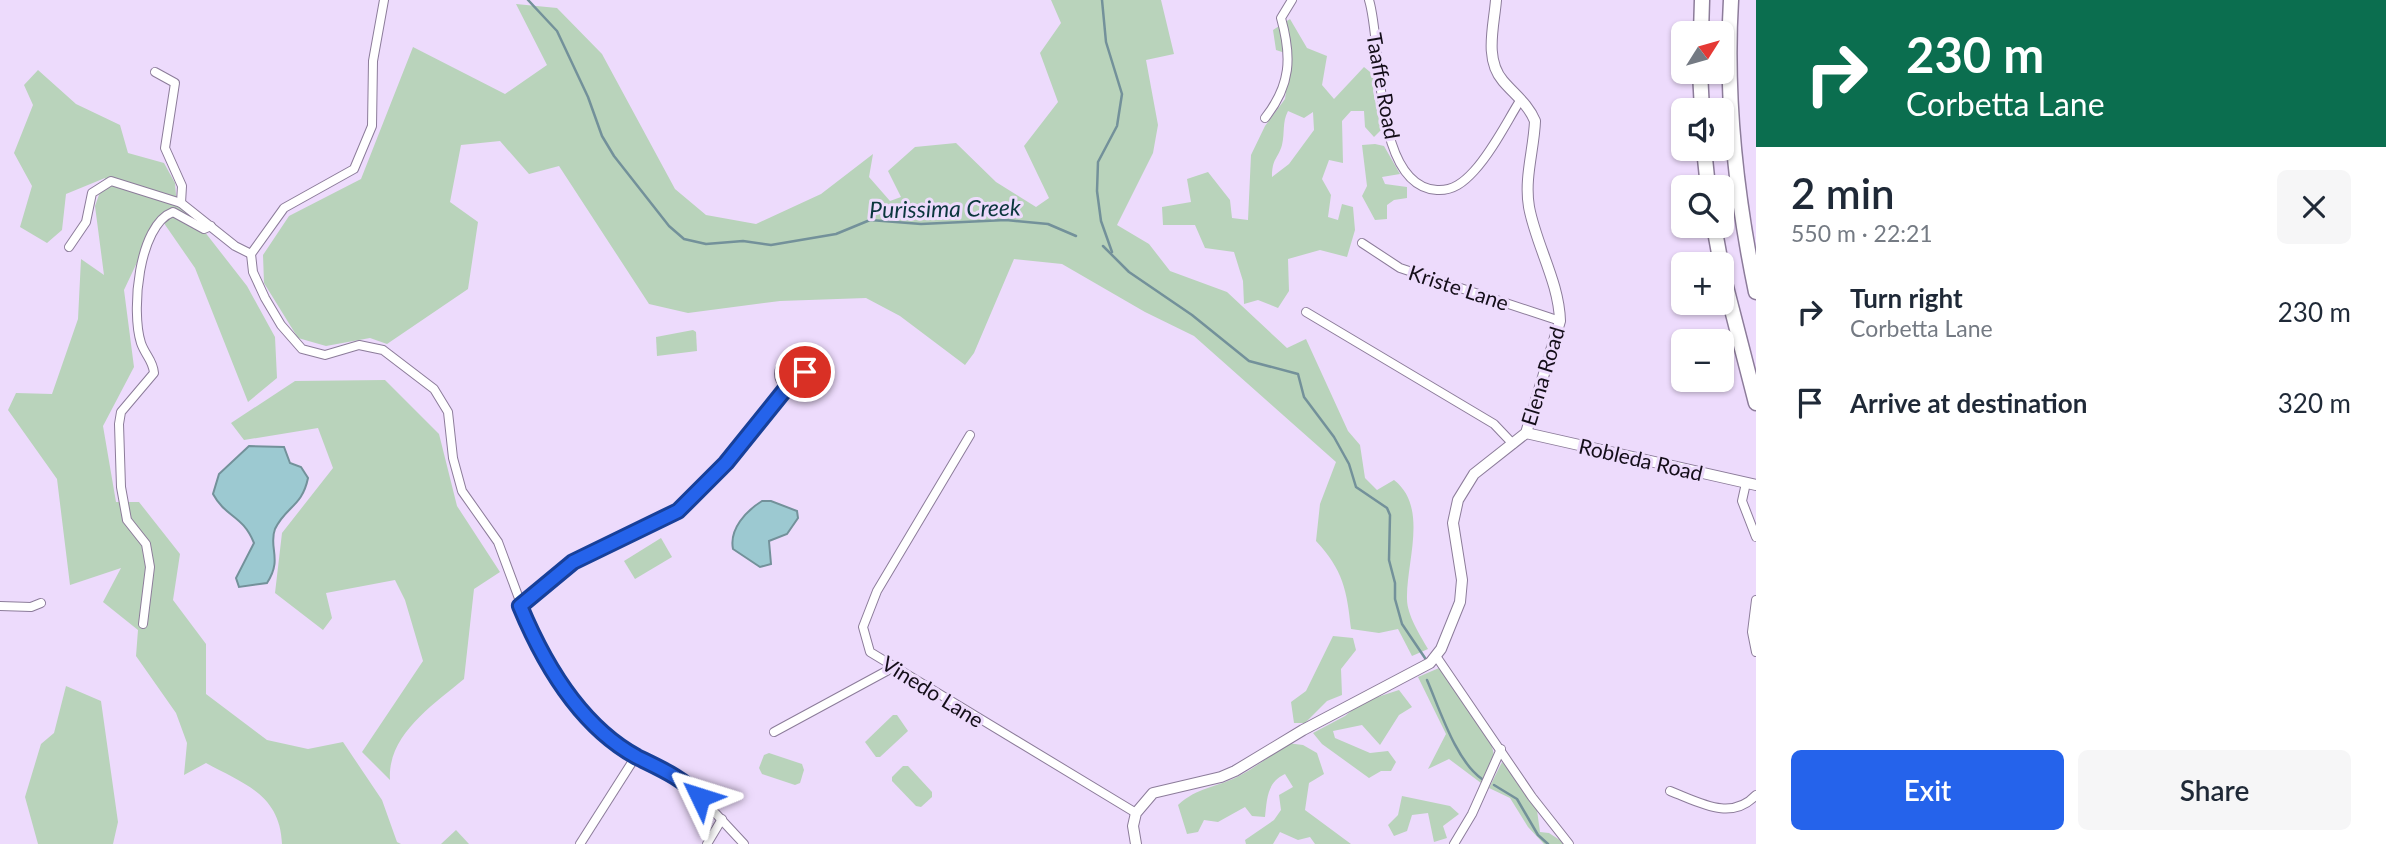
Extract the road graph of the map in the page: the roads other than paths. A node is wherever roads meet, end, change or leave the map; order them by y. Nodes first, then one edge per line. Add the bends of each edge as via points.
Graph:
1 (384, 0) edge
2 (1292, 0) edge
3 (1369, 0) edge
4 (1496, 0) edge
5 (1702, 0) edge
6 (1731, 0) edge
7 (1701, 21) edge
8 (155, 72) dead end
9 (1521, 99) junction
10 (1265, 118) dead end
11 (181, 203) junction
12 (211, 226) junction
13 (1362, 243) dead end
14 (69, 247) dead end
15 (251, 254) junction
16 (1756, 292) edge
17 (1306, 312) dead end
18 (1733, 315) edge
19 (1560, 321) junction
20 (788, 386) dead end
21 (1756, 404) edge
22 (1526, 433) junction
23 (970, 435) dead end
24 (1513, 444) junction
25 (1751, 484) edge
26 (1756, 537) edge
27 (1756, 600) edge
28 (41, 603) dead end
29 (0, 606) edge
30 (520, 606) junction
31 (143, 624) dead end
32 (1756, 652) edge
33 (1436, 656) junction
34 (894, 667) junction
35 (774, 732) dead end
36 (1501, 748) junction
37 (636, 756) junction
38 (1670, 791) dead end
39 (1756, 795) edge
40 (1136, 813) junction
41 (722, 819) junction
42 (579, 844) edge
43 (707, 844) edge
44 (744, 844) edge
45 (1136, 844) edge
46 (1454, 844) edge
47 (1569, 844) edge

1 - 15 street via 373,61 372,126 354,169 284,208
2 - 10 street via 1281,18 1288,58 1285,85
3 - 9 street, Taaffe Road via 1392,143 1408,174 1424,187 1443,190 1463,182 1489,151
4 - 9 street, Elena Road via 1494,67
5 - 7 highway
6 - 16 highway via 1732,130 1737,188
8 - 11 street via 175,83 165,148 182,186
9 - 19 street, Elena Road via 1535,121 1528,204
11 - 12 street
11 - 14 street via 111,181 92,194 86,222
12 - 15 street
12 - 31 street via 204,229 173,212 161,216 150,235 137,280 142,344 154,373 121,412 119,455 127,520 146,544 150,567
13 - 19 street, Kriste Lane via 1400,268
15 - 30 street via 253,272 265,298 302,349 325,355 359,345 383,350 434,389 448,412 462,491 498,542
17 - 24 street via 1494,424
18 - 21 highway
19 - 22 street, Elena Road
20 - 30 street via 735,453 678,511 573,562
22 - 24 street, Elena Road
22 - 25 street, Robleda Road
23 - 34 street, Vinedo Lane via 877,591 863,627 870,652
24 - 33 street, Elena Road via 1474,474 1458,500 1453,523 1462,580 1460,602
25 - 26 street via 1742,501
27 - 32 street via 1752,639
28 - 29 street
30 - 37 street via 550,666 585,717
33 - 36 street
33 - 40 street via 1424,667 1235,771 1153,793
34 - 35 street
34 - 40 street, Vinedo Lane
36 - 46 street
36 - 47 street
37 - 41 street via 672,773
37 - 42 street
38 - 39 street via 1718,809 1736,810
40 - 45 street
41 - 43 street
41 - 44 street

